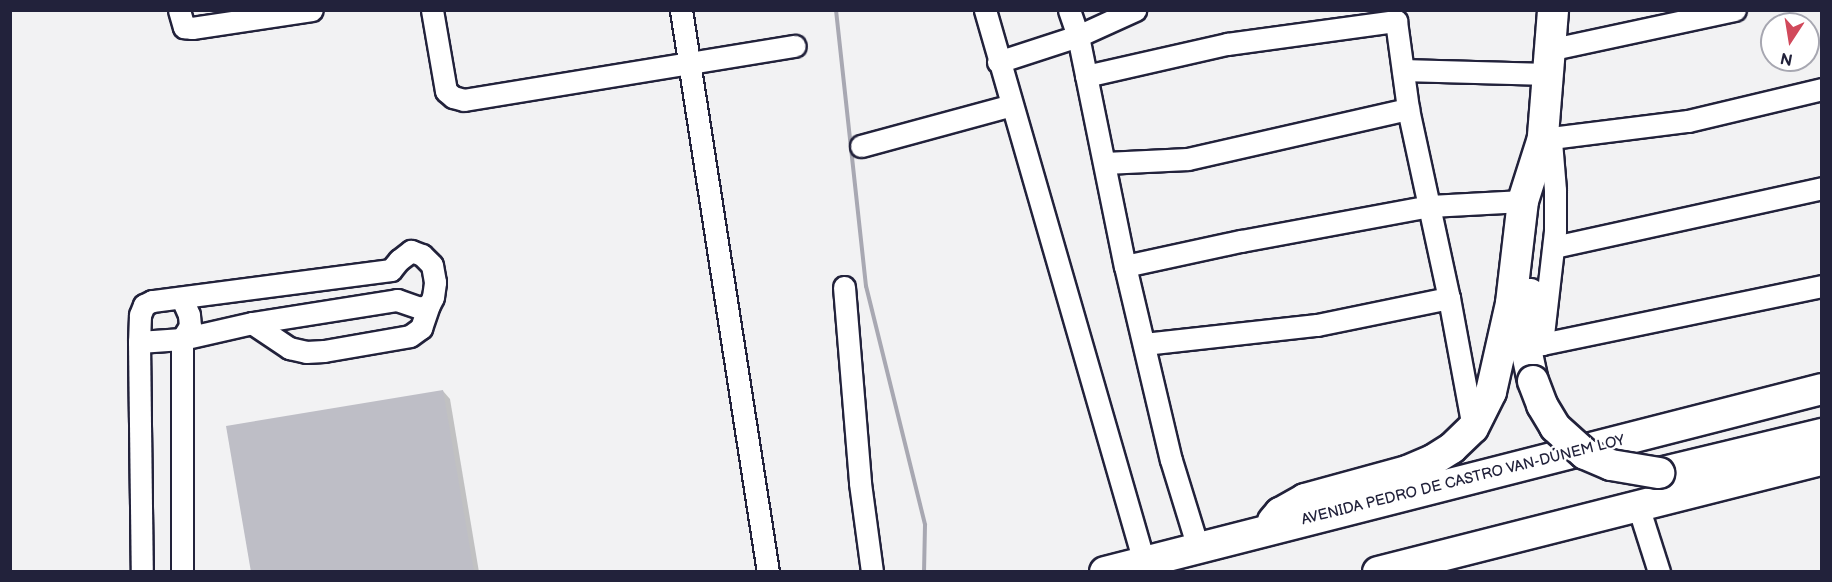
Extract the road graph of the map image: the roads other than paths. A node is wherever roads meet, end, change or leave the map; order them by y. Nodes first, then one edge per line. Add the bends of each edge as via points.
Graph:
1 (179, 10) edge
2 (312, 10) edge
3 (432, 10) edge
4 (681, 10) edge
5 (985, 10) edge
6 (1069, 10) edge
7 (1135, 10) edge
8 (1552, 10) edge
9 (1735, 10) edge
10 (1395, 16) edge
11 (1078, 36) junction
12 (795, 46) dead end
13 (998, 62) junction
14 (1547, 62) junction
15 (690, 64) junction
16 (1404, 70) junction
17 (1086, 76) junction
18 (1821, 89) edge
19 (1012, 105) junction
20 (1408, 109) junction
21 (1546, 134) junction
22 (861, 146) dead end
23 (1105, 163) junction
24 (1821, 188) edge
25 (1523, 201) junction
26 (1430, 206) junction
27 (1554, 247) junction
28 (1125, 266) junction
29 (391, 270) junction
30 (1821, 286) edge
31 (844, 287) dead end
32 (1449, 298) junction
33 (182, 299) junction
34 (397, 300) junction
35 (429, 305) junction
36 (252, 323) junction
37 (182, 339) junction
38 (139, 342) junction
39 (1144, 344) junction
40 (1821, 389) edge
41 (1473, 428) junction
42 (1821, 434) edge
43 (1821, 460) edge
44 (1638, 506) junction
45 (1265, 531) junction
46 (1198, 548) junction
47 (1144, 562) junction
48 (1439, 564) edge
49 (142, 572) edge
50 (182, 572) edge
51 (768, 572) edge
52 (872, 572) edge
53 (1105, 572) edge
54 (1378, 572) edge
55 (1659, 572) edge

1 - 2 street via 184,27 192,28
3 - 15 street via 446,91 464,100
4 - 15 street
5 - 13 street
6 - 11 street
7 - 11 street
8 - 14 highway
9 - 14 street
10 - 16 street
10 - 17 street via 1227,44
11 - 13 street
11 - 17 street
12 - 15 street
13 - 19 street
14 - 16 street
14 - 21 highway
15 - 51 street
16 - 20 street
17 - 23 street
18 - 21 street via 1688,121
19 - 22 street
19 - 47 street
20 - 23 street via 1188,159
20 - 26 street
21 - 25 highway
21 - 27 street via 1555,190
21 - 42 highway, bridge via 1525,344 1542,405 1570,444 1611,465 1659,473
23 - 28 street
24 - 27 street
25 - 26 street
25 - 41 highway via 1511,303 1491,392
26 - 28 street
26 - 32 street
27 - 30 street via 1540,341 1544,345
28 - 39 street
29 - 33 street
29 - 34 street
29 - 35 street via 411,252 422,255 432,265 435,282
31 - 52 street via 860,483
32 - 39 street via 1317,325
32 - 41 street
33 - 37 street via 190,326
33 - 38 street via 144,305
34 - 35 street via 420,308
34 - 36 street
35 - 36 street via 421,328 410,336 324,351 289,348
36 - 37 street
37 - 38 street
37 - 50 street
38 - 49 street
39 - 46 street via 1171,460
40 - 45 highway, AVENIDA PEDRO DE CASTRO VAN-DÚNEM LOY
41 - 45 highway via 1433,460 1305,499 1280,513
43 - 44 highway
44 - 48 highway
44 - 55 street
45 - 46 highway, AVENIDA PEDRO DE CASTRO VAN-DÚNEM LOY
46 - 47 highway, AVENIDA PEDRO DE CASTRO VAN-DÚNEM LOY
47 - 53 highway, AVENIDA PEDRO DE CASTRO VAN-DÚNEM LOY
48 - 54 highway

